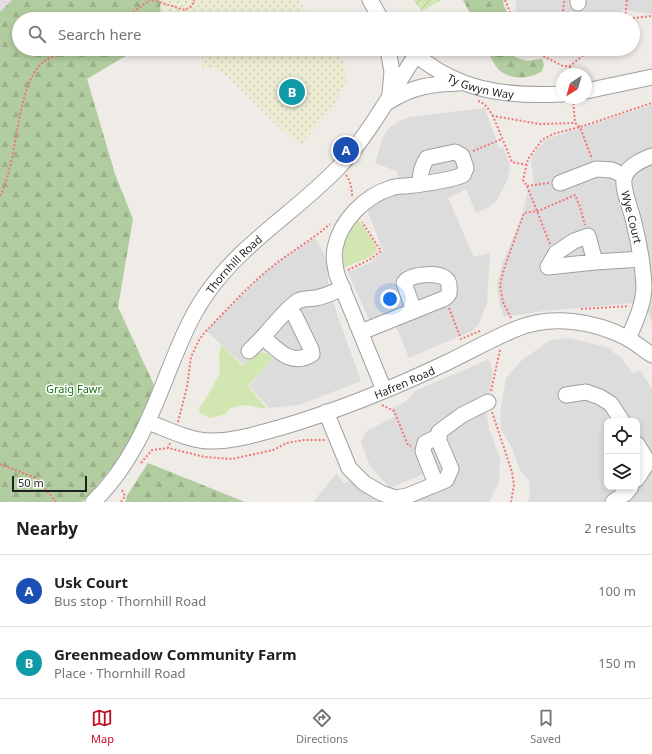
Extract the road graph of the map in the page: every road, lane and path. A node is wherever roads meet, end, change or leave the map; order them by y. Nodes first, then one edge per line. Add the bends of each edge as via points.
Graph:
1 (151, 0) edge
2 (194, 0) edge
3 (370, 0) edge
4 (505, 0) edge
5 (627, 0) edge
6 (133, 12) edge
7 (377, 12) edge
8 (510, 12) edge
9 (626, 12) edge
10 (652, 16) edge
11 (640, 17) edge
12 (57, 56) edge
13 (389, 56) edge
14 (410, 56) edge
15 (418, 56) edge
16 (543, 56) edge
17 (583, 56) edge
18 (570, 68) joint
19 (652, 77) edge
20 (461, 83) junction
21 (592, 90) edge
22 (556, 94) edge
23 (387, 100) junction
24 (474, 100) dead end
25 (652, 103) edge
26 (574, 104) edge
27 (493, 116) junction
28 (575, 122) junction
29 (580, 127) junction
30 (502, 139) junction
31 (462, 156) junction
32 (652, 156) edge
33 (527, 165) junction
34 (596, 169) junction
35 (345, 173) dead end
36 (625, 176) junction
37 (560, 183) joint
38 (421, 184) junction
39 (528, 186) junction
40 (0, 196) edge
41 (352, 200) dead end
42 (556, 253) junction
43 (641, 259) junction
44 (595, 262) junction
45 (343, 288) junction
46 (648, 288) edge
47 (445, 298) junction
48 (288, 310) junction
49 (414, 311) junction
50 (487, 327) dead end
51 (361, 332) junction
52 (263, 337) junction
53 (628, 339) junction
54 (249, 351) dead end
55 (652, 356) edge
56 (384, 390) junction
57 (566, 395) dead end
58 (488, 402) dead end
59 (326, 412) junction
60 (620, 418) edge
61 (148, 422) junction
62 (168, 448) dead end
63 (640, 448) edge
64 (650, 462) edge
65 (0, 464) edge
66 (138, 467) dead end
67 (640, 475) edge
68 (126, 485) dead end
69 (122, 490) junction
70 (628, 490) edge
71 (118, 494) dead end
72 (397, 500) edge
73 (56, 502) edge
74 (93, 502) edge
75 (121, 502) edge
76 (613, 502) edge

1 - 2 path via 185,10 192,6
1 - 6 path
3 - 7 street
4 - 8 path
5 - 9 path
10 - 11 path
12 - 40 path via 43,62 30,79 13,154
13 - 23 street via 392,72
14 - 23 street, Thornhill Road
15 - 20 street, Ty Gwyn Way
16 - 18 path
17 - 18 path
19 - 21 street
20 - 22 street, Ty Gwyn Way via 509,94
20 - 23 street via 425,85
23 - 61 street, Thornhill Road via 366,133 338,167 260,235 230,264 204,296 178,347
24 - 27 path via 482,102
25 - 29 path
26 - 28 path
27 - 28 path via 540,124
27 - 30 path
28 - 29 path
29 - 33 path via 553,134 542,140 528,159
29 - 34 path
30 - 31 path
30 - 33 path via 512,162
31 - 38 street via 466,168 463,175
31 - 38 street via 455,152 428,158 419,176
32 - 36 street, Wye Court via 631,167
33 - 39 path via 523,180
34 - 36 street, Wye Court via 612,170
34 - 37 street, Wye Court
35 - 41 path via 350,181
36 - 43 street, Wye Court via 624,186
37 - 39 path
38 - 45 street via 392,187 381,192 367,200 347,220 335,248 334,262
39 - 42 path
42 - 44 street, Wye Court via 548,267
42 - 44 street via 574,241 588,236
43 - 44 street, Wye Court
43 - 46 street, Wye Court
45 - 48 street via 328,295 304,298
45 - 51 street
46 - 53 street, Wye Court
47 - 49 street
47 - 49 street via 450,293 445,277 430,274 408,278 404,283
47 - 50 path via 461,339
48 - 52 street
48 - 52 street via 295,316 312,354 297,360 291,358 281,354
49 - 51 street
51 - 56 street
52 - 54 street
53 - 55 street, Hafren Road
53 - 56 street, Hafren Road via 587,323 535,324 517,328
56 - 59 street, Hafren Road
57 - 60 street via 586,392 600,397 611,404
58 - 72 street via 462,415 439,432 439,441 450,469 446,480
59 - 61 street, Hafren Road via 254,435 226,440 207,441
59 - 72 street via 349,468 364,483
61 - 74 street, Thornhill Road via 129,458 111,484
62 - 66 path via 152,450
63 - 64 street
64 - 67 street
65 - 73 path via 36,478
68 - 69 path
69 - 71 path
69 - 75 path via 125,496
70 - 76 street

